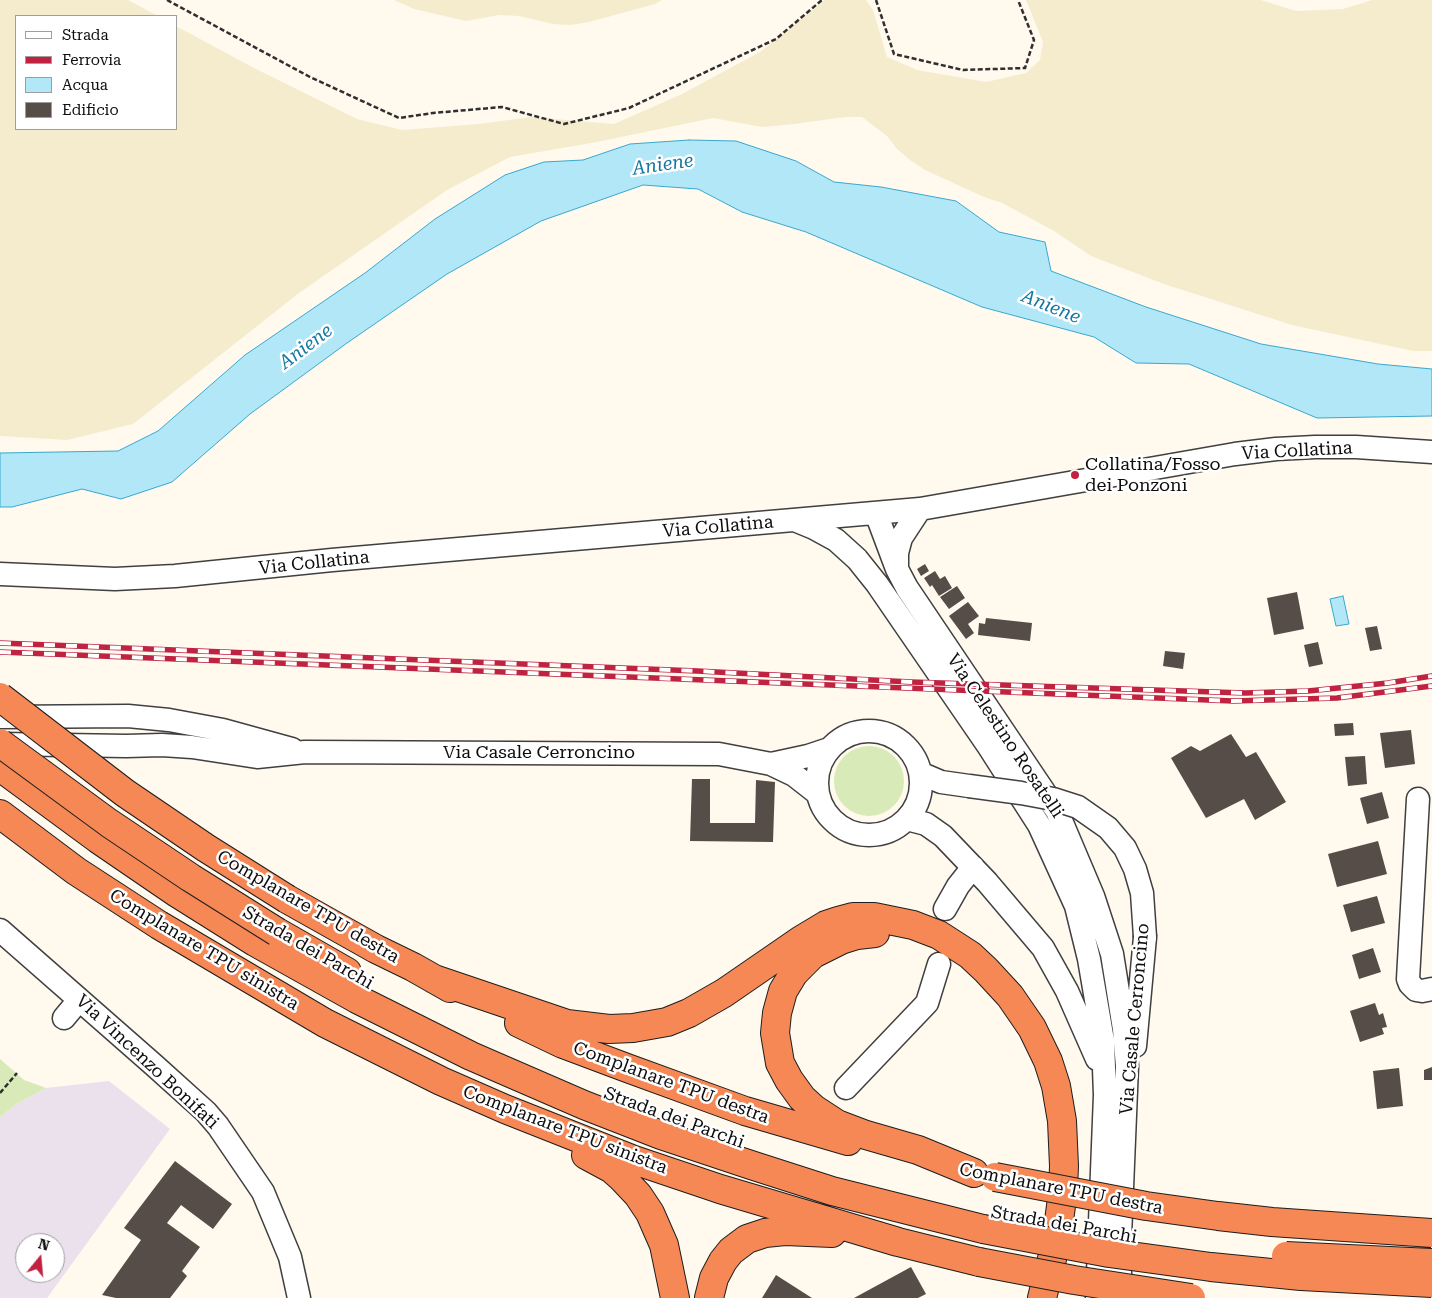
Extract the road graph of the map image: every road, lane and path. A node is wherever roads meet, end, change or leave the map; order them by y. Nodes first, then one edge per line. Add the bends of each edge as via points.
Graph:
1 (167, 0) edge
2 (822, 0) edge
3 (876, 0) edge
4 (1018, 0) edge
5 (1432, 452) edge
6 (920, 508) junction
7 (876, 513) junction
8 (796, 521) junction
9 (896, 569) junction
10 (0, 574) edge
11 (890, 602) junction
12 (0, 697) edge
13 (0, 717) edge
14 (0, 743) edge
15 (829, 749) junction
16 (305, 752) junction
17 (771, 764) junction
18 (0, 767) edge
19 (920, 773) junction
20 (817, 793) junction
21 (1418, 799) dead end
22 (0, 814) edge
23 (907, 819) junction
24 (973, 867) junction
25 (945, 908) dead end
26 (0, 930) edge
27 (274, 942) junction
28 (939, 964) dead end
29 (434, 979) junction
30 (1432, 989) edge
31 (80, 1000) junction
32 (64, 1018) dead end
33 (17, 1074) dead end
34 (441, 1081) junction
35 (846, 1088) dead end
36 (0, 1093) edge
37 (1104, 1095) junction
38 (1124, 1149) junction
39 (984, 1175) junction
40 (985, 1220) junction
41 (1432, 1233) edge
42 (898, 1242) junction
43 (1432, 1263) edge
44 (1432, 1283) edge
45 (298, 1297) edge
46 (676, 1298) edge
47 (709, 1298) edge
48 (1022, 1298) edge
49 (1042, 1298) edge
50 (1097, 1298) edge
51 (1122, 1298) edge
52 (1192, 1298) edge

1 - 2 path via 310,77 398,118 502,107 564,124 629,108 776,40
3 - 4 path via 894,54 963,70 1026,68 1034,40
5 - 6 street, Via Collatina via 1356,447 1269,449
6 - 7 street, Via Collatina
6 - 9 street via 901,538
7 - 8 street, Via Collatina
7 - 9 street, Via Celestino Rosatelli
7 - 11 street, Via Celestino Rosatelli via 875,549
8 - 10 street, Via Collatina via 175,576 115,578
8 - 11 street, Via Celestino Rosatelli via 841,545 868,572
9 - 38 street, Via Celestino Rosatelli via 1057,811 1093,896 1112,954 1124,1029 1127,1066
11 - 37 street, Via Celestino Rosatelli via 1039,825 1076,906 1103,1041
12 - 29 highway, Complanare TPU destra, bridge via 125,793 206,848 287,898
13 - 16 street, Via Casale Cerroncino via 128,716 169,720
14 - 16 street, Via Casale Cerroncino via 162,745 257,757
14 - 27 highway, Strada dei Parchi, bridge via 191,878
15 - 17 street, Via Casale Cerroncino
15 - 19 street, Via Casale Cerroncino via 842,738 857,732 874,731 890,735 904,744
15 - 20 street, Via Casale Cerroncino via 820,762 816,777
16 - 17 street, Via Casale Cerroncino via 719,754
17 - 20 street, Via Casale Cerroncino via 794,775
18 - 27 highway, Strada dei Parchi via 177,892
19 - 23 street, Via Casale Cerroncino via 921,790
19 - 38 street, Via Casale Cerroncino, bridge via 941,782 1021,792 1078,807 1108,828 1125,848 1142,893 1145,937
20 - 23 street, Via Casale Cerroncino via 830,818 854,834 873,836 891,830
21 - 30 street via 1408,979 1416,990
22 - 34 highway, Complanare TPU sinistra via 76,871 254,982 326,1023
23 - 24 street, Via Casale Cerroncino via 926,824 944,836
24 - 25 street
24 - 37 street, Via Casale Cerroncino via 1043,948 1096,1055
26 - 31 street, Via Vincenzo Bonifati
27 - 40 highway, Strada dei Parchi via 338,967 403,1003 565,1078 663,1116 790,1159
28 - 35 street via 927,1003
29 - 39 highway, Complanare TPU destra via 484,1007 563,1044 745,1111 882,1151
29 - 49 highway via 567,1024 633,1028 667,1022 689,1013 801,940 838,921 874,917 904,922 939,935 970,955 1010,996 1035,1034 1056,1086 1062,1122 1063,1191 1056,1243
31 - 32 street
31 - 45 street, Via Vincenzo Bonifati via 218,1126 264,1192 290,1257
33 - 36 path
34 - 42 highway, Complanare TPU sinistra via 634,1160
34 - 46 highway via 489,1113 595,1159 621,1177 656,1224 667,1254
37 - 50 street, Via Celestino Rosatelli
38 - 51 street, Via Celestino Rosatelli via 1119,1261
39 - 41 highway, Complanare TPU destra, bridge via 1146,1206 1218,1216
39 - 48 highway via 843,1127 802,1098 789,1080 778,1055 776,1013 786,985 800,965 813,954 841,940 864,934 888,934 916,941 966,971 999,1008 1014,1031 1040,1092 1047,1147 1040,1227
40 - 43 highway, Strada dei Parchi, bridge via 1283,1256
40 - 44 highway, Strada dei Parchi, bridge via 1101,1252 1301,1276
42 - 47 highway via 816,1231 758,1235 741,1243 726,1257 717,1272
42 - 52 highway, Complanare TPU sinistra, bridge via 1083,1282

